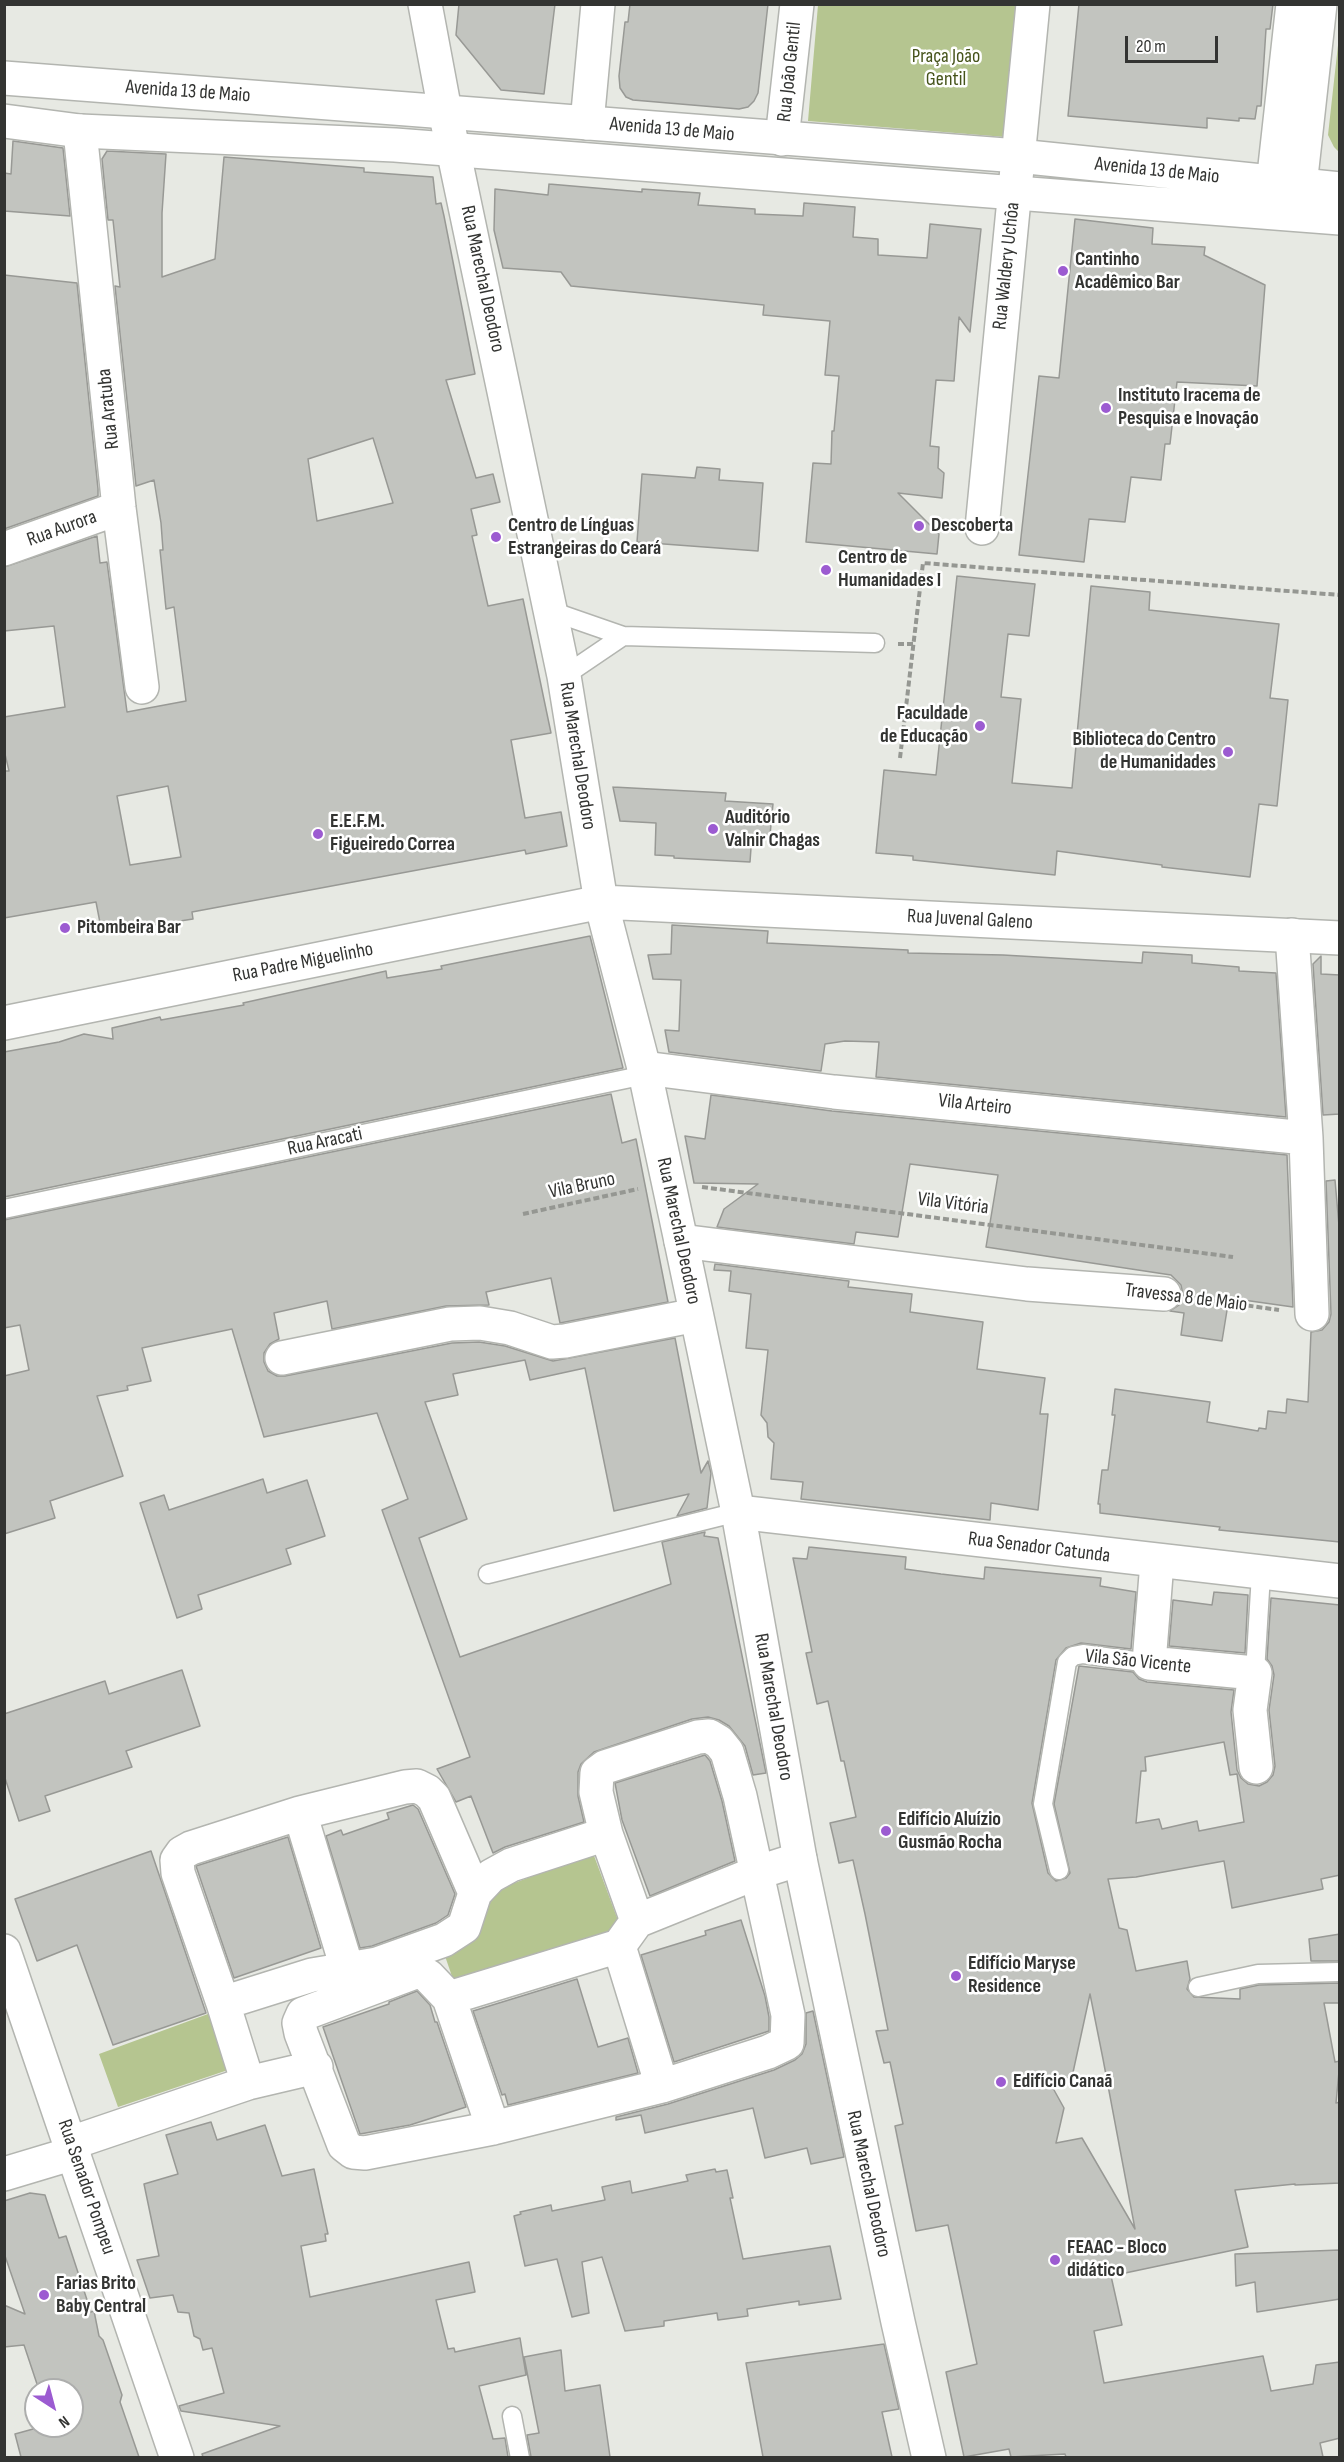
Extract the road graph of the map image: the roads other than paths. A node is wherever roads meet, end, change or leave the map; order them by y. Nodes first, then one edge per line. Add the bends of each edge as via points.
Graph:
1 (425, 4) edge
2 (598, 4) edge
3 (797, 4) edge
4 (1033, 4) edge
5 (1293, 4) edge
6 (1320, 4) edge
7 (4, 78) edge
8 (445, 111) junction
9 (4, 121) edge
10 (587, 123) junction
11 (80, 131) junction
12 (782, 139) junction
13 (455, 150) junction
14 (1018, 156) junction
15 (1286, 185) junction
16 (1340, 189) edge
17 (1015, 193) junction
18 (1340, 218) edge
19 (119, 508) junction
20 (982, 528) dead end
21 (4, 549) edge
22 (551, 611) junction
23 (623, 636) junction
24 (875, 643) dead end
25 (564, 676) junction
26 (142, 687) dead end
27 (601, 902) junction
28 (1292, 935) junction
29 (1340, 938) edge
30 (4, 1023) edge
31 (645, 1072) junction
32 (1306, 1138) junction
33 (4, 1209) edge
34 (681, 1241) junction
35 (1164, 1294) road end
36 (1312, 1314) road end
37 (696, 1315) junction
38 (282, 1358) dead end
39 (738, 1512) junction
40 (1157, 1562) junction
41 (488, 1574) dead end
42 (1261, 1574) junction
43 (1340, 1581) edge
44 (1149, 1663) junction
45 (1256, 1673) junction
46 (1256, 1767) dead end
47 (300, 1814) junction
48 (606, 1834) junction
49 (779, 1865) junction
50 (1059, 1870) dead end
51 (475, 1893) junction
52 (628, 1933) junction
53 (4, 1951) edge
54 (347, 1968) junction
55 (1340, 1972) edge
56 (1198, 1987) dead end
57 (448, 1998) junction
58 (224, 2003) junction
59 (316, 2067) junction
60 (248, 2083) junction
61 (662, 2086) junction
62 (493, 2128) junction
63 (73, 2148) junction
64 (4, 2174) edge
65 (512, 2416) dead end
66 (177, 2457) edge
67 (520, 2457) edge
68 (929, 2457) edge

1 - 8 street, Rua Marechal Deodoro
2 - 10 street
3 - 12 street, Rua João Gentil
4 - 14 street, Rua Waldery Uchôa
5 - 15 street
6 - 15 street
7 - 8 street, Avenida 13 de Maio
8 - 10 street, Avenida 13 de Maio
8 - 13 street, Rua Marechal Deodoro
9 - 11 street, Avenida 13 de Maio
10 - 12 street, Avenida 13 de Maio
11 - 13 street, Avenida 13 de Maio
11 - 19 street, Rua Aratuba
12 - 14 street, Avenida 13 de Maio
13 - 17 street, Avenida 13 de Maio
13 - 22 street, Rua Marechal Deodoro
14 - 15 street, Avenida 13 de Maio
14 - 17 street, Rua Waldery Uchôa
15 - 16 street, Avenida 13 de Maio
17 - 18 street, Avenida 13 de Maio
17 - 20 street, Rua Waldery Uchôa
19 - 21 street, Rua Aurora
19 - 26 street, Rua Aratuba
22 - 23 lane
22 - 25 street, Rua Marechal Deodoro
23 - 24 lane
23 - 25 lane
25 - 27 street, Rua Marechal Deodoro
27 - 28 street, Rua Juvenal Galeno
27 - 30 street, Rua Padre Miguelinho
27 - 31 street, Rua Marechal Deodoro
28 - 29 street, Rua Juvenal Galeno
28 - 32 street
31 - 32 street, Vila Arteiro
31 - 33 lane, Rua Aracati
31 - 34 street, Rua Marechal Deodoro via 658,1185
32 - 36 street
34 - 35 street, Travessa 8 de Maio via 1027,1284
34 - 37 street, Rua Marechal Deodoro
37 - 38 street via 552,1342 510,1328 450,1324
37 - 39 street, Rua Marechal Deodoro
39 - 40 street, Rua Senador Catunda
39 - 41 lane
39 - 49 street, Rua Marechal Deodoro
40 - 42 street, Rua Senador Catunda
40 - 44 street
42 - 43 street, Rua Senador Catunda
42 - 45 lane
44 - 45 street, Vila São Vicente
44 - 50 lane, Vila São Vicente via 1083,1654 1072,1656 1067,1662 1043,1804
45 - 46 street via 1250,1710
47 - 51 street via 417,1786 434,1798
47 - 54 street
47 - 58 street via 191,1848 177,1860 178,1873
48 - 49 street via 596,1792 597,1773 605,1767 709,1736 727,1752 740,1796
48 - 51 street via 511,1865 491,1876
48 - 52 street
49 - 52 street
49 - 61 street via 787,2043
49 - 68 street, Rua Marechal Deodoro
51 - 54 street via 464,1927 444,1940 377,1964
52 - 57 street
52 - 61 street
53 - 63 street, Rua Senador Pompeu
54 - 58 street
55 - 56 lane via 1258,1974
57 - 59 street via 418,1971 303,2014 299,2023
57 - 62 street
58 - 60 street
59 - 60 street
59 - 62 street via 339,2135 353,2152 365,2153
60 - 63 street
61 - 62 street
63 - 64 street
63 - 66 street, Rua Senador Pompeu
65 - 67 lane

